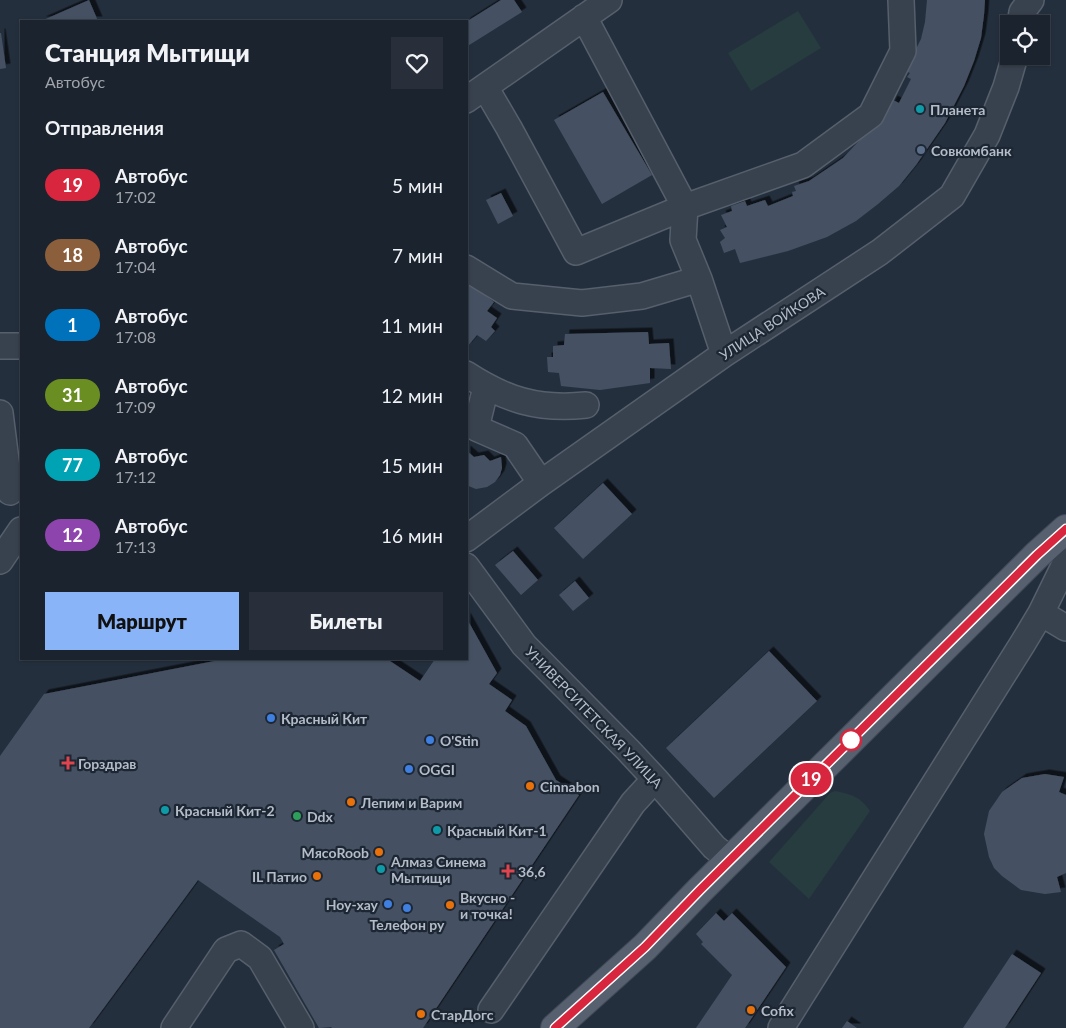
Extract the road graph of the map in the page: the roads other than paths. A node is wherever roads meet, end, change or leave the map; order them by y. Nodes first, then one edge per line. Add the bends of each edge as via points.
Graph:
1 (609, 0) edge
2 (901, 0) edge
3 (1031, 0) edge
4 (1022, 15) edge
5 (584, 17) junction
6 (1012, 65) edge
7 (475, 93) edge
8 (685, 207) junction
9 (468, 269) edge
10 (699, 279) junction
11 (0, 346) edge
12 (20, 346) edge
13 (724, 354) junction
14 (476, 381) edge
15 (586, 406) dead end
16 (0, 413) edge
17 (541, 483) junction
18 (10, 492) dead end
19 (1066, 529) edge
20 (20, 531) edge
21 (468, 538) edge
22 (0, 561) edge
23 (1066, 562) edge
24 (468, 569) edge
25 (1041, 613) junction
26 (1066, 628) edge
27 (655, 779) junction
28 (730, 860) junction
29 (491, 1010) dead end
30 (174, 1028) edge
31 (301, 1028) edge
32 (555, 1028) edge
33 (781, 1028) edge

1 - 5 street
2 - 8 street via 903,51 871,115 803,166
3 - 4 street
5 - 7 street
5 - 8 street
6 - 13 street, УЛИЦА ВОЙКОВА via 987,134 952,196 880,252
7 - 8 street via 510,128 576,252
8 - 10 street via 683,240
9 - 10 street via 512,296 582,303 642,296
10 - 13 street
11 - 12 street
13 - 17 street, УЛИЦА ВОЙКОВА
14 - 15 street via 520,401 561,408
14 - 17 street via 476,428 515,445
16 - 18 street
17 - 21 street, УЛИЦА ВОЙКОВА
19 - 28 main road
20 - 22 street
23 - 25 street
24 - 27 street, УНИВЕРСИТЕТСКАЯ УЛИЦА via 524,645
25 - 26 street
25 - 33 street
27 - 28 street, УНИВЕРСИТЕТСКАЯ УЛИЦА
27 - 29 street via 633,802
28 - 32 main road via 645,947
30 - 31 street via 226,950 241,944 260,958

